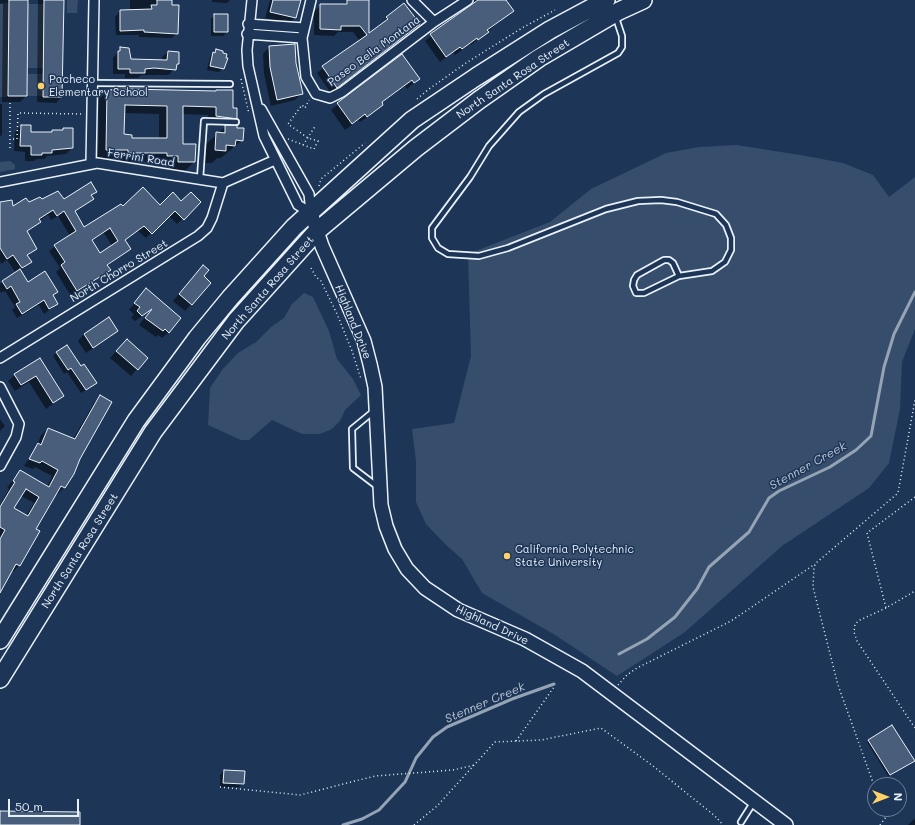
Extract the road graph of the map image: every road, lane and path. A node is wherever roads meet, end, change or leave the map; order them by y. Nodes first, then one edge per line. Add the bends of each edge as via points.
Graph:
1 (94, 0) edge
2 (252, 0) edge
3 (311, 0) edge
4 (412, 0) edge
5 (468, 0) edge
6 (643, 0) edge
7 (610, 7) edge
8 (434, 22) junction
9 (248, 24) junction
10 (304, 28) junction
11 (247, 34) junction
12 (302, 38) junction
13 (92, 83) junction
14 (230, 84) dead end
15 (314, 91) junction
16 (255, 97) junction
17 (10, 103) dead end
18 (81, 114) dead end
19 (236, 122) dead end
20 (316, 124) dead end
21 (283, 136) dead end
22 (308, 138) junction
23 (10, 139) junction
24 (303, 145) junction
25 (10, 148) dead end
26 (275, 160) junction
27 (91, 164) junction
28 (200, 179) junction
29 (0, 182) edge
30 (223, 183) junction
31 (311, 213) junction
32 (317, 231) junction
33 (311, 268) dead end
34 (679, 276) junction
35 (0, 358) edge
36 (362, 384) dead end
37 (0, 387) edge
38 (915, 400) edge
39 (376, 408) junction
40 (0, 466) edge
41 (380, 489) junction
42 (915, 497) edge
43 (816, 563) junction
44 (915, 591) edge
45 (886, 608) junction
46 (0, 640) edge
47 (0, 679) edge
48 (554, 686) dead end
49 (612, 693) junction
50 (915, 728) edge
51 (516, 741) junction
52 (475, 765) junction
53 (871, 777) edge
54 (220, 788) dead end
55 (754, 801) junction
56 (741, 822) dead end
57 (414, 825) edge
58 (723, 825) edge
59 (786, 825) edge

1 - 13 street
2 - 9 street, Highland Drive
3 - 10 street, Paseo Bella Montana
4 - 8 street, Paseo Bella Montana
5 - 8 street, Paseo Bella Montana
6 - 7 highway, North Santa Rosa Street
7 - 31 highway, North Santa Rosa Street via 550,30 412,120
7 - 32 highway, North Santa Rosa Street via 416,148
7 - 34 lane via 622,36 622,47 618,53 544,94 519,112 489,146 470,177 432,228 432,238 438,248 448,254 479,256 508,248 606,209 638,201 677,202 716,214 726,225 731,238 731,250 725,262 712,270
8 - 15 street, Paseo Bella Montana via 342,92 330,98
9 - 10 street
9 - 11 street, Highland Drive
10 - 12 street, Paseo Bella Montana
11 - 12 street
11 - 16 street, Highland Drive via 248,66
12 - 15 street, Paseo Bella Montana via 306,77
13 - 14 lane
13 - 27 street
15 - 22 path via 305,108 302,105 288,124
16 - 26 street, Highland Drive via 264,136
16 - 31 street, Highland Drive via 309,194
17 - 23 path
18 - 23 path via 18,113 17,139
19 - 28 lane via 204,121
20 - 22 path
21 - 24 path
22 - 24 path
22 - 24 path via 318,142 314,149
23 - 25 path
26 - 30 street
26 - 31 street, Highland Drive via 298,205
27 - 28 street, Ferrini Road
27 - 29 street, Ferrini Road
28 - 30 street, Ferrini Road
30 - 35 street, North Chorro Street via 210,223 198,236
31 - 32 street, Highland Drive
31 - 46 highway, North Santa Rosa Street via 294,227 230,298 136,421
32 - 39 street, Highland Drive via 364,341 374,379
32 - 47 highway, North Santa Rosa Street via 236,321 153,432
33 - 36 path via 321,281 336,314 352,351
34 - 34 lane via 644,293 636,293 633,286 637,275 664,260 673,263
37 - 40 street via 19,424 16,437
38 - 43 path via 898,493
39 - 41 street, Highland Drive
39 - 41 lane via 352,429 353,468
41 - 49 street, Highland Drive via 384,520 395,549 407,569 425,588 458,610 525,639 570,663
42 - 45 path via 867,533
43 - 49 path via 731,621 660,655 627,675
43 - 53 path via 813,587 827,644 838,685
44 - 45 path
45 - 50 path via 860,620 855,624 854,632 857,641
48 - 51 path
49 - 55 street, Highland Drive
51 - 52 path via 495,742
51 - 58 path via 540,740 601,728 653,766
52 - 54 path via 453,770 375,776 300,795
52 - 57 path via 437,806
55 - 56 lane
55 - 59 street, Highland Drive

